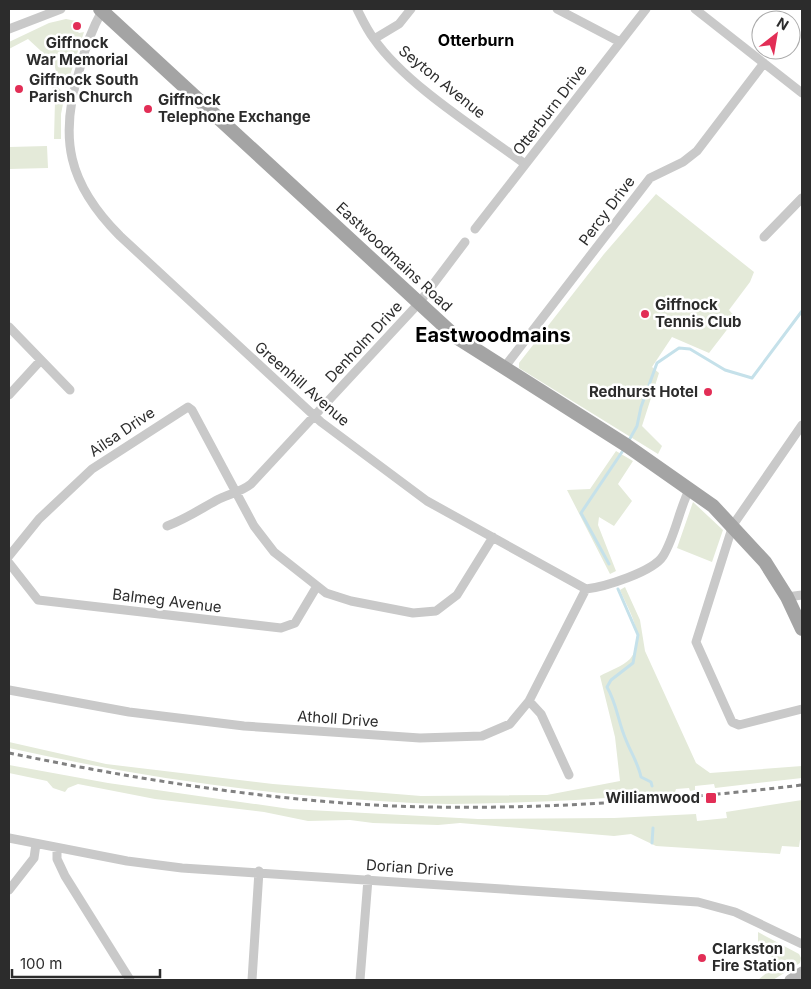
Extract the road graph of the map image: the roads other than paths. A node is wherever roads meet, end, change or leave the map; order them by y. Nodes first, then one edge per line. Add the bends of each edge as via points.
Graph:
1 (61, 9) edge
2 (357, 9) edge
3 (411, 9) edge
4 (557, 9) edge
5 (646, 9) edge
6 (695, 9) edge
7 (104, 11) edge
8 (9, 29) edge
9 (374, 39) junction
10 (620, 42) junction
11 (764, 64) junction
12 (802, 93) edge
13 (525, 164) junction
14 (802, 198) edge
15 (475, 229) dead end
16 (764, 237) dead end
17 (465, 242) dead end
18 (419, 303) junction
19 (9, 327) edge
20 (41, 360) junction
21 (503, 369) junction
22 (70, 390) dead end
23 (9, 394) edge
24 (314, 417) junction
25 (802, 425) edge
26 (690, 488) junction
27 (234, 492) junction
28 (732, 525) junction
29 (167, 526) dead end
30 (493, 537) junction
31 (9, 556) edge
32 (9, 564) edge
33 (317, 586) junction
34 (586, 589) junction
35 (802, 595) edge
36 (787, 598) junction
37 (802, 629) edge
38 (9, 690) edge
39 (529, 701) junction
40 (802, 708) edge
41 (569, 775) dead end
42 (9, 838) edge
43 (36, 844) junction
44 (57, 848) junction
45 (259, 872) junction
46 (368, 879) junction
47 (9, 890) edge
48 (802, 944) edge
49 (802, 972) edge
50 (130, 980) edge
51 (252, 980) edge
52 (360, 980) edge
53 (790, 980) edge

1 - 8 street
2 - 9 street, Seyton Avenue
3 - 9 street via 399,24
4 - 10 street
5 - 10 street, Otterburn Drive
6 - 11 street
7 - 18 main road, Eastwoodmains Road
7 - 24 street, Greenhill Avenue via 85,51 69,106 70,148 82,188 97,212 120,236
9 - 13 street, Seyton Avenue via 393,62 424,89
10 - 13 street, Otterburn Drive
11 - 12 street
11 - 21 street, Percy Drive via 697,151 683,162 650,178
13 - 15 street, Otterburn Drive
14 - 16 street
17 - 18 street
18 - 21 main road, Eastwoodmains Road via 456,337
18 - 24 street, Denholm Drive
19 - 20 street
20 - 22 street
20 - 23 street
21 - 26 main road, Eastwoodmains Road
24 - 27 street, Denholm Drive via 251,484 242,491
24 - 30 street, Greenhill Avenue via 427,501
25 - 28 street
26 - 28 main road, Eastwoodmains Road
26 - 34 street via 662,557 649,568 602,588
27 - 29 street, Denholm Drive
27 - 31 street, Ailsa Drive via 192,410 185,407 92,469 39,519
27 - 33 street via 274,552
28 - 36 main road, Eastwoodmains Road via 765,562
28 - 40 street via 696,642 732,722 739,725
30 - 33 street via 457,595 436,611 413,613 351,601 326,593
30 - 34 street, Greenhill Avenue
32 - 33 street, Balmeg Avenue via 38,600 281,628 295,623
34 - 39 street, Atholl Drive
35 - 36 street
36 - 37 main road, Eastwoodmains Road
38 - 39 street, Atholl Drive via 129,712 235,725 435,739 492,734 510,724
39 - 41 street via 541,714
42 - 43 street, Dorian Drive
43 - 44 street, Dorian Drive
43 - 47 street via 34,858
44 - 45 street, Dorian Drive via 182,868
44 - 50 street via 57,859 65,876
45 - 46 street, Dorian Drive
45 - 51 street
46 - 48 street, Dorian Drive via 698,902 735,912
46 - 52 street
49 - 53 street

